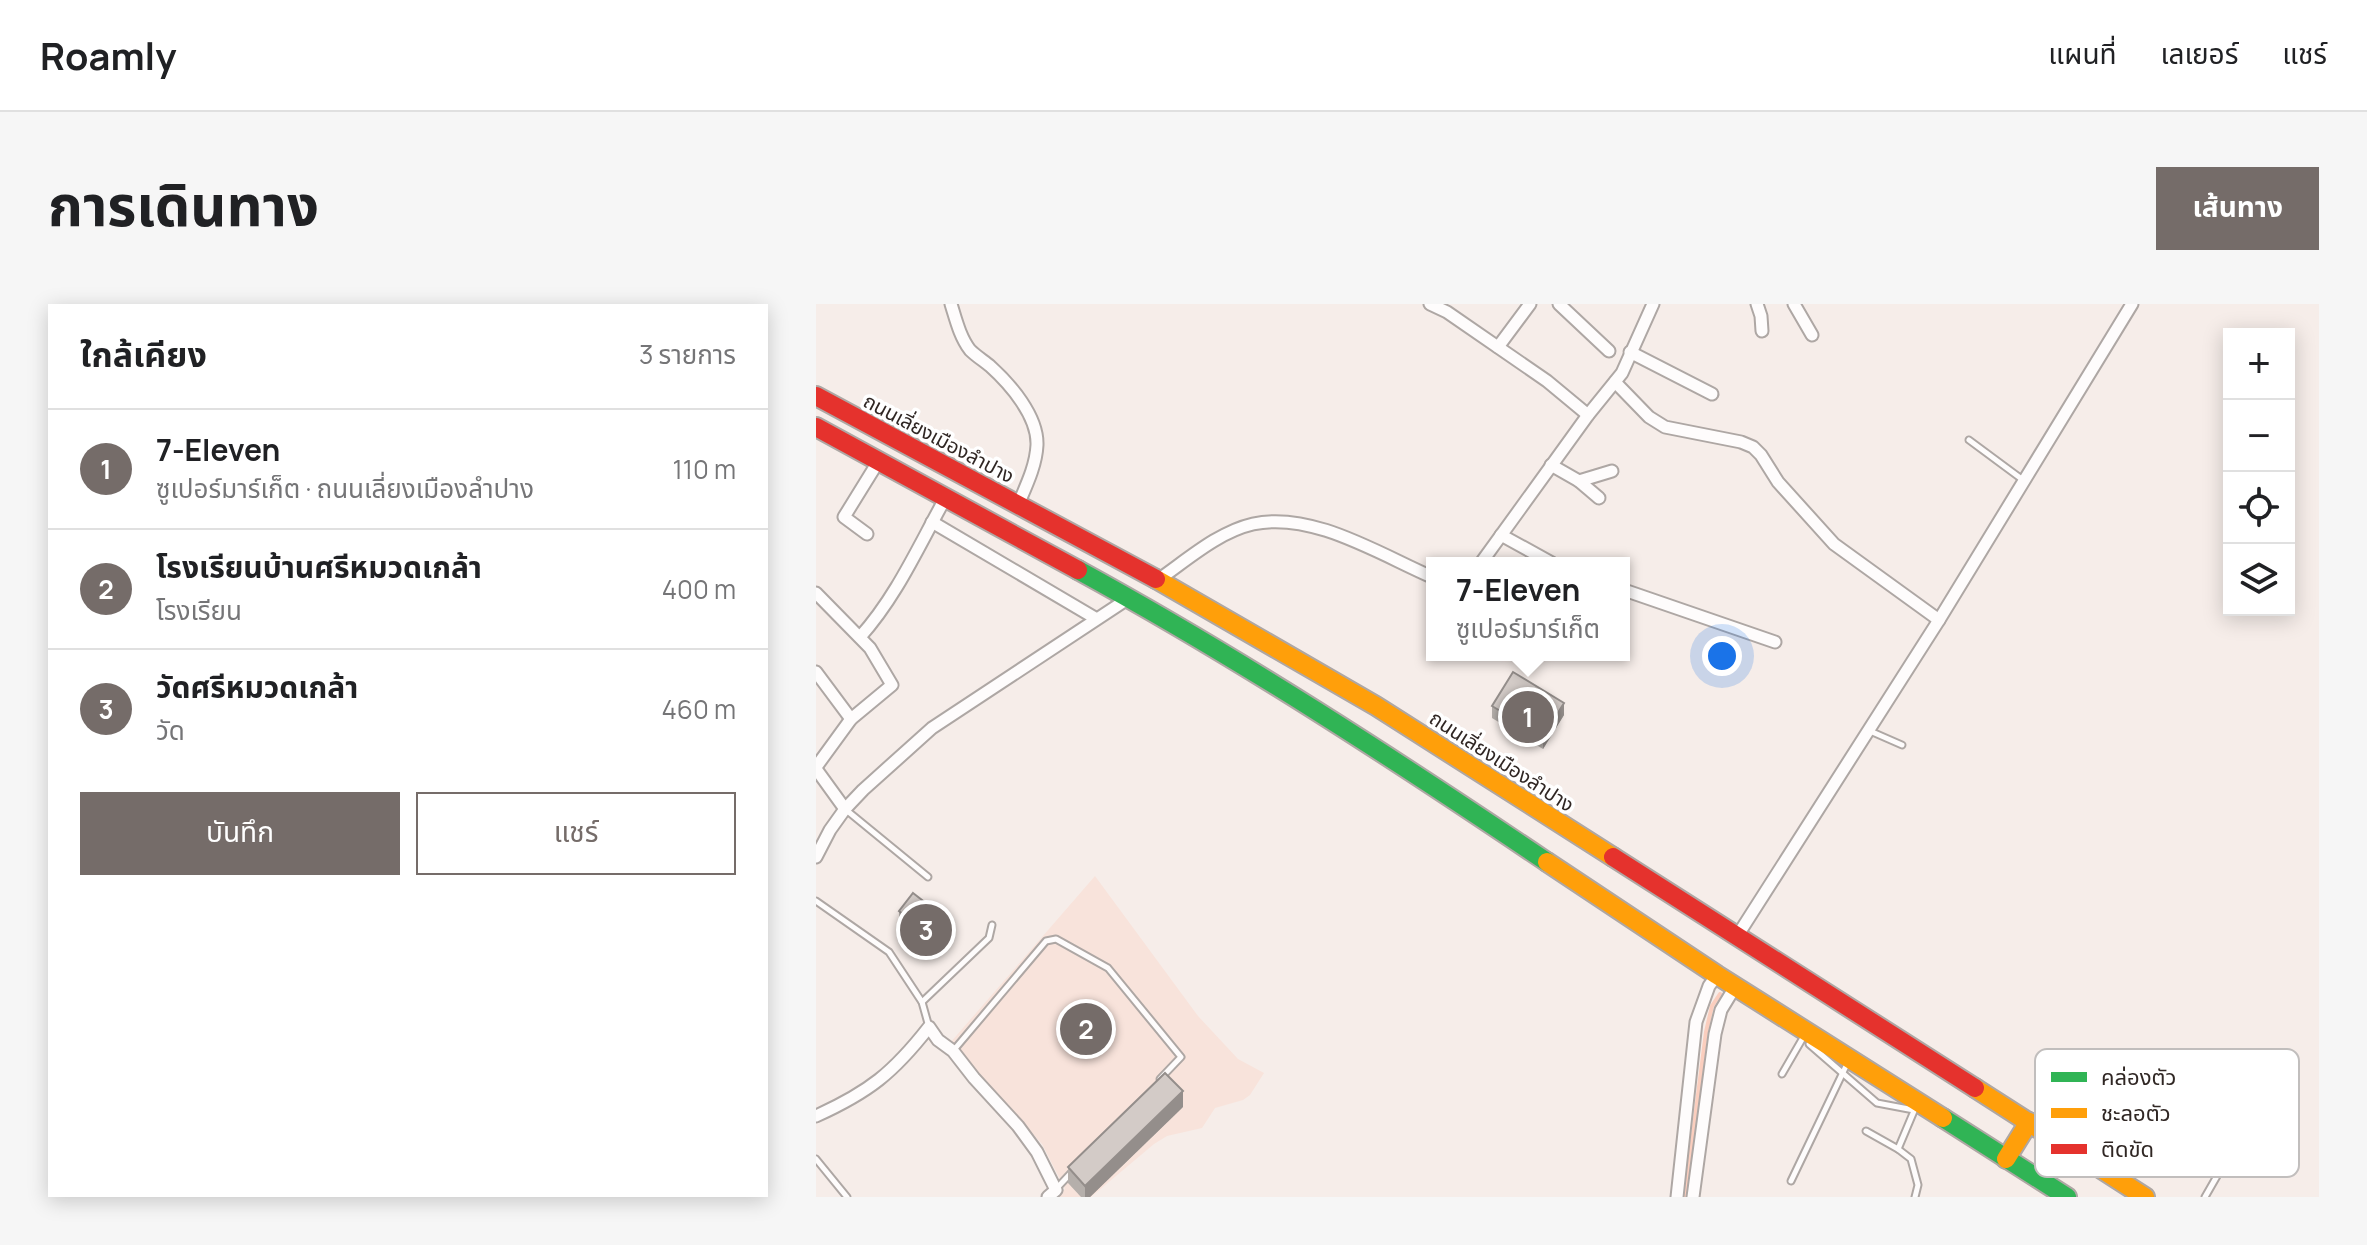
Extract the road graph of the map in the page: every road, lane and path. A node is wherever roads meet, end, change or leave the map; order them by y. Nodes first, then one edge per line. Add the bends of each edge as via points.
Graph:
1 (951, 304) edge
2 (1430, 304) edge
3 (1530, 304) edge
4 (1559, 304) edge
5 (1653, 304) edge
6 (1757, 304) edge
7 (1794, 304) edge
8 (2132, 304) edge
9 (1762, 331) dead end
10 (1812, 335) dead end
11 (1498, 347) junction
12 (1609, 351) dead end
13 (1630, 352) junction
14 (1615, 382) junction
15 (1712, 394) dead end
16 (816, 396) edge
17 (1588, 415) junction
18 (816, 427) edge
19 (1969, 440) dead end
20 (931, 458) junction
21 (878, 462) junction
22 (1551, 465) junction
23 (1612, 471) dead end
24 (2023, 480) junction
25 (1579, 481) junction
26 (917, 482) junction
27 (946, 497) junction
28 (1599, 498) dead end
29 (1018, 505) junction
30 (932, 522) junction
31 (867, 534) dead end
32 (1501, 535) junction
33 (1485, 557) edge
34 (1541, 557) edge
35 (1426, 574) edge
36 (1158, 580) junction
37 (1630, 592) edge
38 (816, 593) edge
39 (1129, 598) junction
40 (1095, 618) junction
41 (1939, 620) junction
42 (860, 637) junction
43 (1775, 642) dead end
44 (816, 672) edge
45 (851, 719) junction
46 (1874, 732) junction
47 (1902, 745) dead end
48 (816, 768) edge
49 (845, 809) junction
50 (816, 857) edge
51 (928, 877) dead end
52 (816, 901) edge
53 (992, 925) dead end
54 (1736, 938) junction
55 (1717, 975) junction
56 (1735, 987) junction
57 (922, 1002) junction
58 (929, 1027) junction
59 (1804, 1035) junction
60 (953, 1051) junction
61 (1846, 1066) junction
62 (1782, 1074) dead end
63 (1149, 1090) edge
64 (1917, 1107) junction
65 (816, 1116) edge
66 (1685, 1121) junction
67 (2029, 1122) junction
68 (1704, 1123) junction
69 (2035, 1126) edge
70 (1866, 1131) dead end
71 (1898, 1149) junction
72 (816, 1159) edge
73 (2006, 1159) junction
74 (1077, 1168) edge
75 (2114, 1177) edge
76 (2216, 1177) edge
77 (1791, 1181) dead end
78 (1052, 1194) edge
79 (847, 1197) edge
80 (1677, 1197) edge
81 (1693, 1197) edge
82 (1915, 1197) edge
83 (2067, 1197) edge
84 (2145, 1197) edge
85 (2205, 1197) edge

1 - 29 street via 971,350 992,368 1034,427 1032,473
2 - 11 street
3 - 11 street
4 - 12 street
5 - 13 street
6 - 9 street
7 - 10 street
8 - 24 street
11 - 17 street
13 - 14 street
13 - 15 street
14 - 17 street
14 - 41 street via 1665,427 1753,447 1834,544
16 - 20 highway, ถนนเลี่ยงเมืองลำปาง
17 - 22 street
18 - 21 highway
19 - 24 lane
20 - 26 highway
20 - 29 highway, ถนนเลี่ยงเมืองลำปาง
21 - 26 highway
21 - 31 street via 844,517
22 - 25 street
22 - 32 street
23 - 25 street
24 - 41 street
25 - 28 street
26 - 27 highway
27 - 30 street
27 - 39 highway
29 - 36 highway, ถนนเลี่ยงเมืองลำปาง
30 - 40 street
30 - 42 street via 877,618
32 - 33 street
32 - 34 street
35 - 36 street via 1322,529 1287,521 1251,524 1209,543
36 - 54 highway, ถนนเลี่ยงเมืองลำปาง via 1376,706
37 - 43 street
38 - 42 street
39 - 40 street
39 - 55 highway via 1360,737
40 - 49 street via 932,728
41 - 46 street
42 - 45 street via 892,685
44 - 45 street
45 - 48 street
46 - 47 lane
46 - 54 street
48 - 49 street
49 - 50 street
49 - 51 lane
52 - 57 lane via 889,952
53 - 57 lane via 989,938
54 - 67 highway, ถนนเลี่ยงเมืองลำปาง
55 - 56 highway
55 - 66 street via 1696,1022
56 - 59 highway
56 - 68 street via 1715,1034
57 - 58 lane
58 - 60 street
58 - 65 street via 875,1085
59 - 61 highway
59 - 62 lane
60 - 63 lane via 1046,941 1056,939 1108,968 1181,1057
60 - 78 street via 1037,1152
61 - 64 highway
61 - 77 lane
64 - 71 lane
64 - 73 highway
66 - 68 street
66 - 80 street
67 - 69 highway, ถนนเลี่ยงเมืองลำปาง
67 - 73 highway
68 - 81 street
70 - 71 lane
71 - 82 lane via 1911,1159 1918,1185
72 - 79 lane
73 - 83 highway
74 - 78 lane
75 - 84 highway, ถนนเลี่ยงเมืองลำปาง
76 - 85 lane

